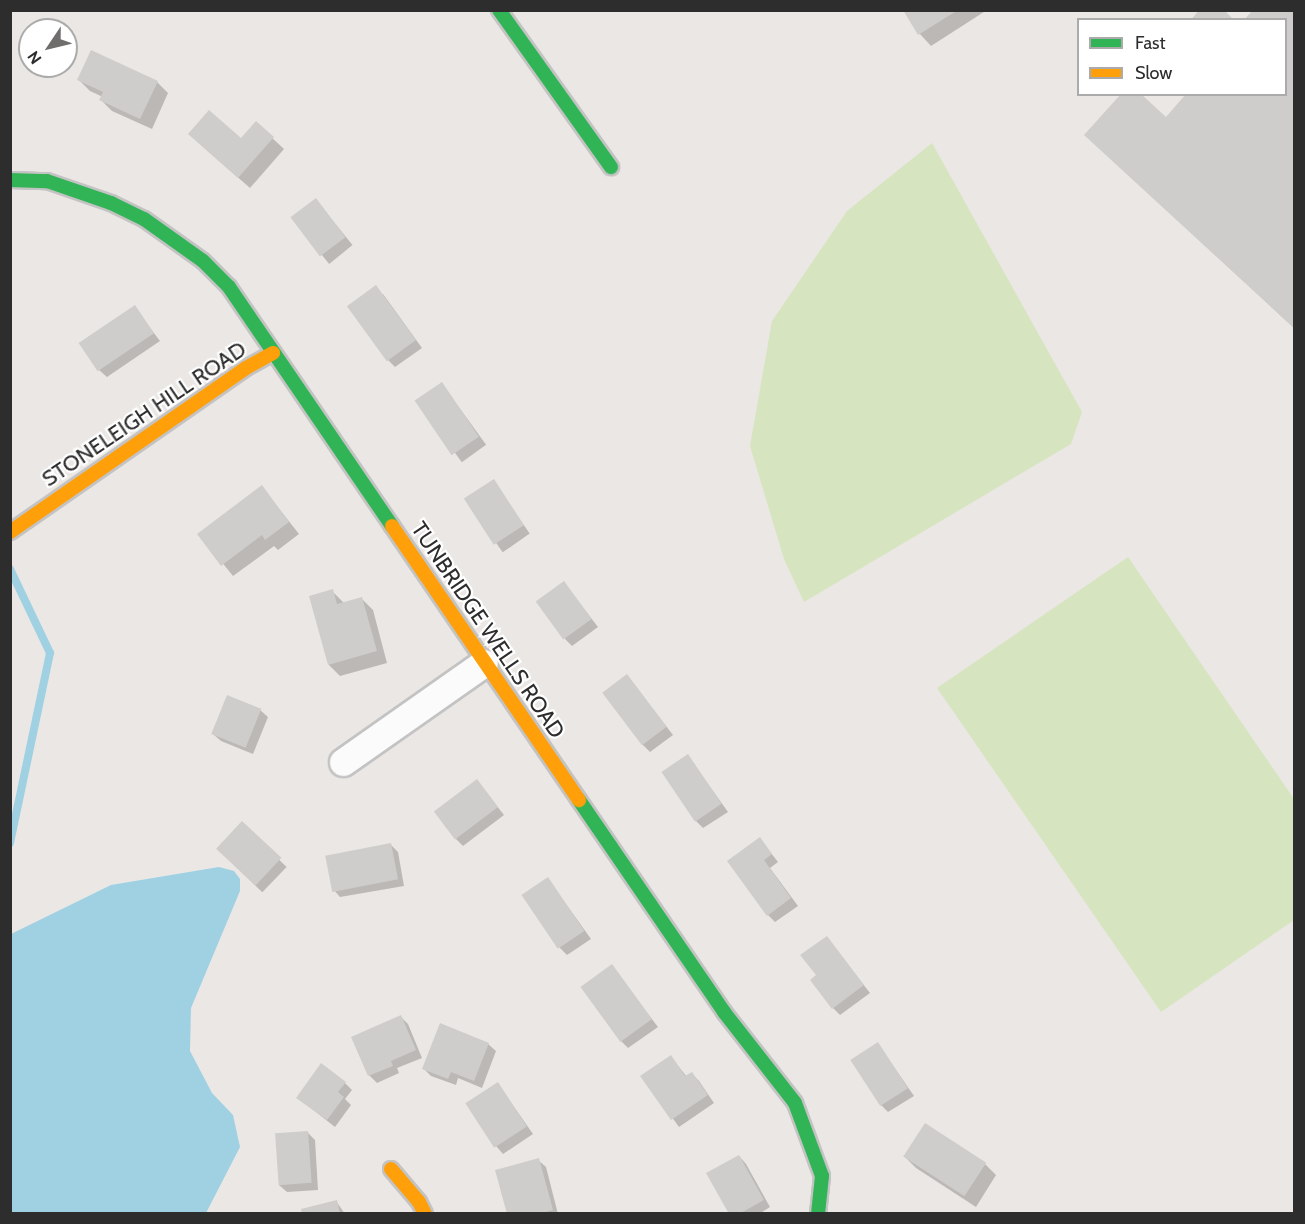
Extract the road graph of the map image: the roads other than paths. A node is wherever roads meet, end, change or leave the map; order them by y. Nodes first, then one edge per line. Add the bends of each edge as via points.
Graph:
1 (499, 10) edge
2 (611, 167) dead end
3 (10, 180) edge
4 (273, 353) junction
5 (10, 531) edge
6 (484, 663) junction
7 (343, 762) dead end
8 (391, 1169) dead end
9 (425, 1214) edge
10 (818, 1214) edge

1 - 2 street
3 - 4 street, TUNBRIDGE WELLS ROAD via 47,181 111,202 144,219 203,261 229,287
4 - 5 street, STONELEIGH HILL ROAD
4 - 6 street, TUNBRIDGE WELLS ROAD
6 - 7 street
6 - 10 street, TUNBRIDGE WELLS ROAD via 724,1012 795,1103 822,1176
8 - 9 street

